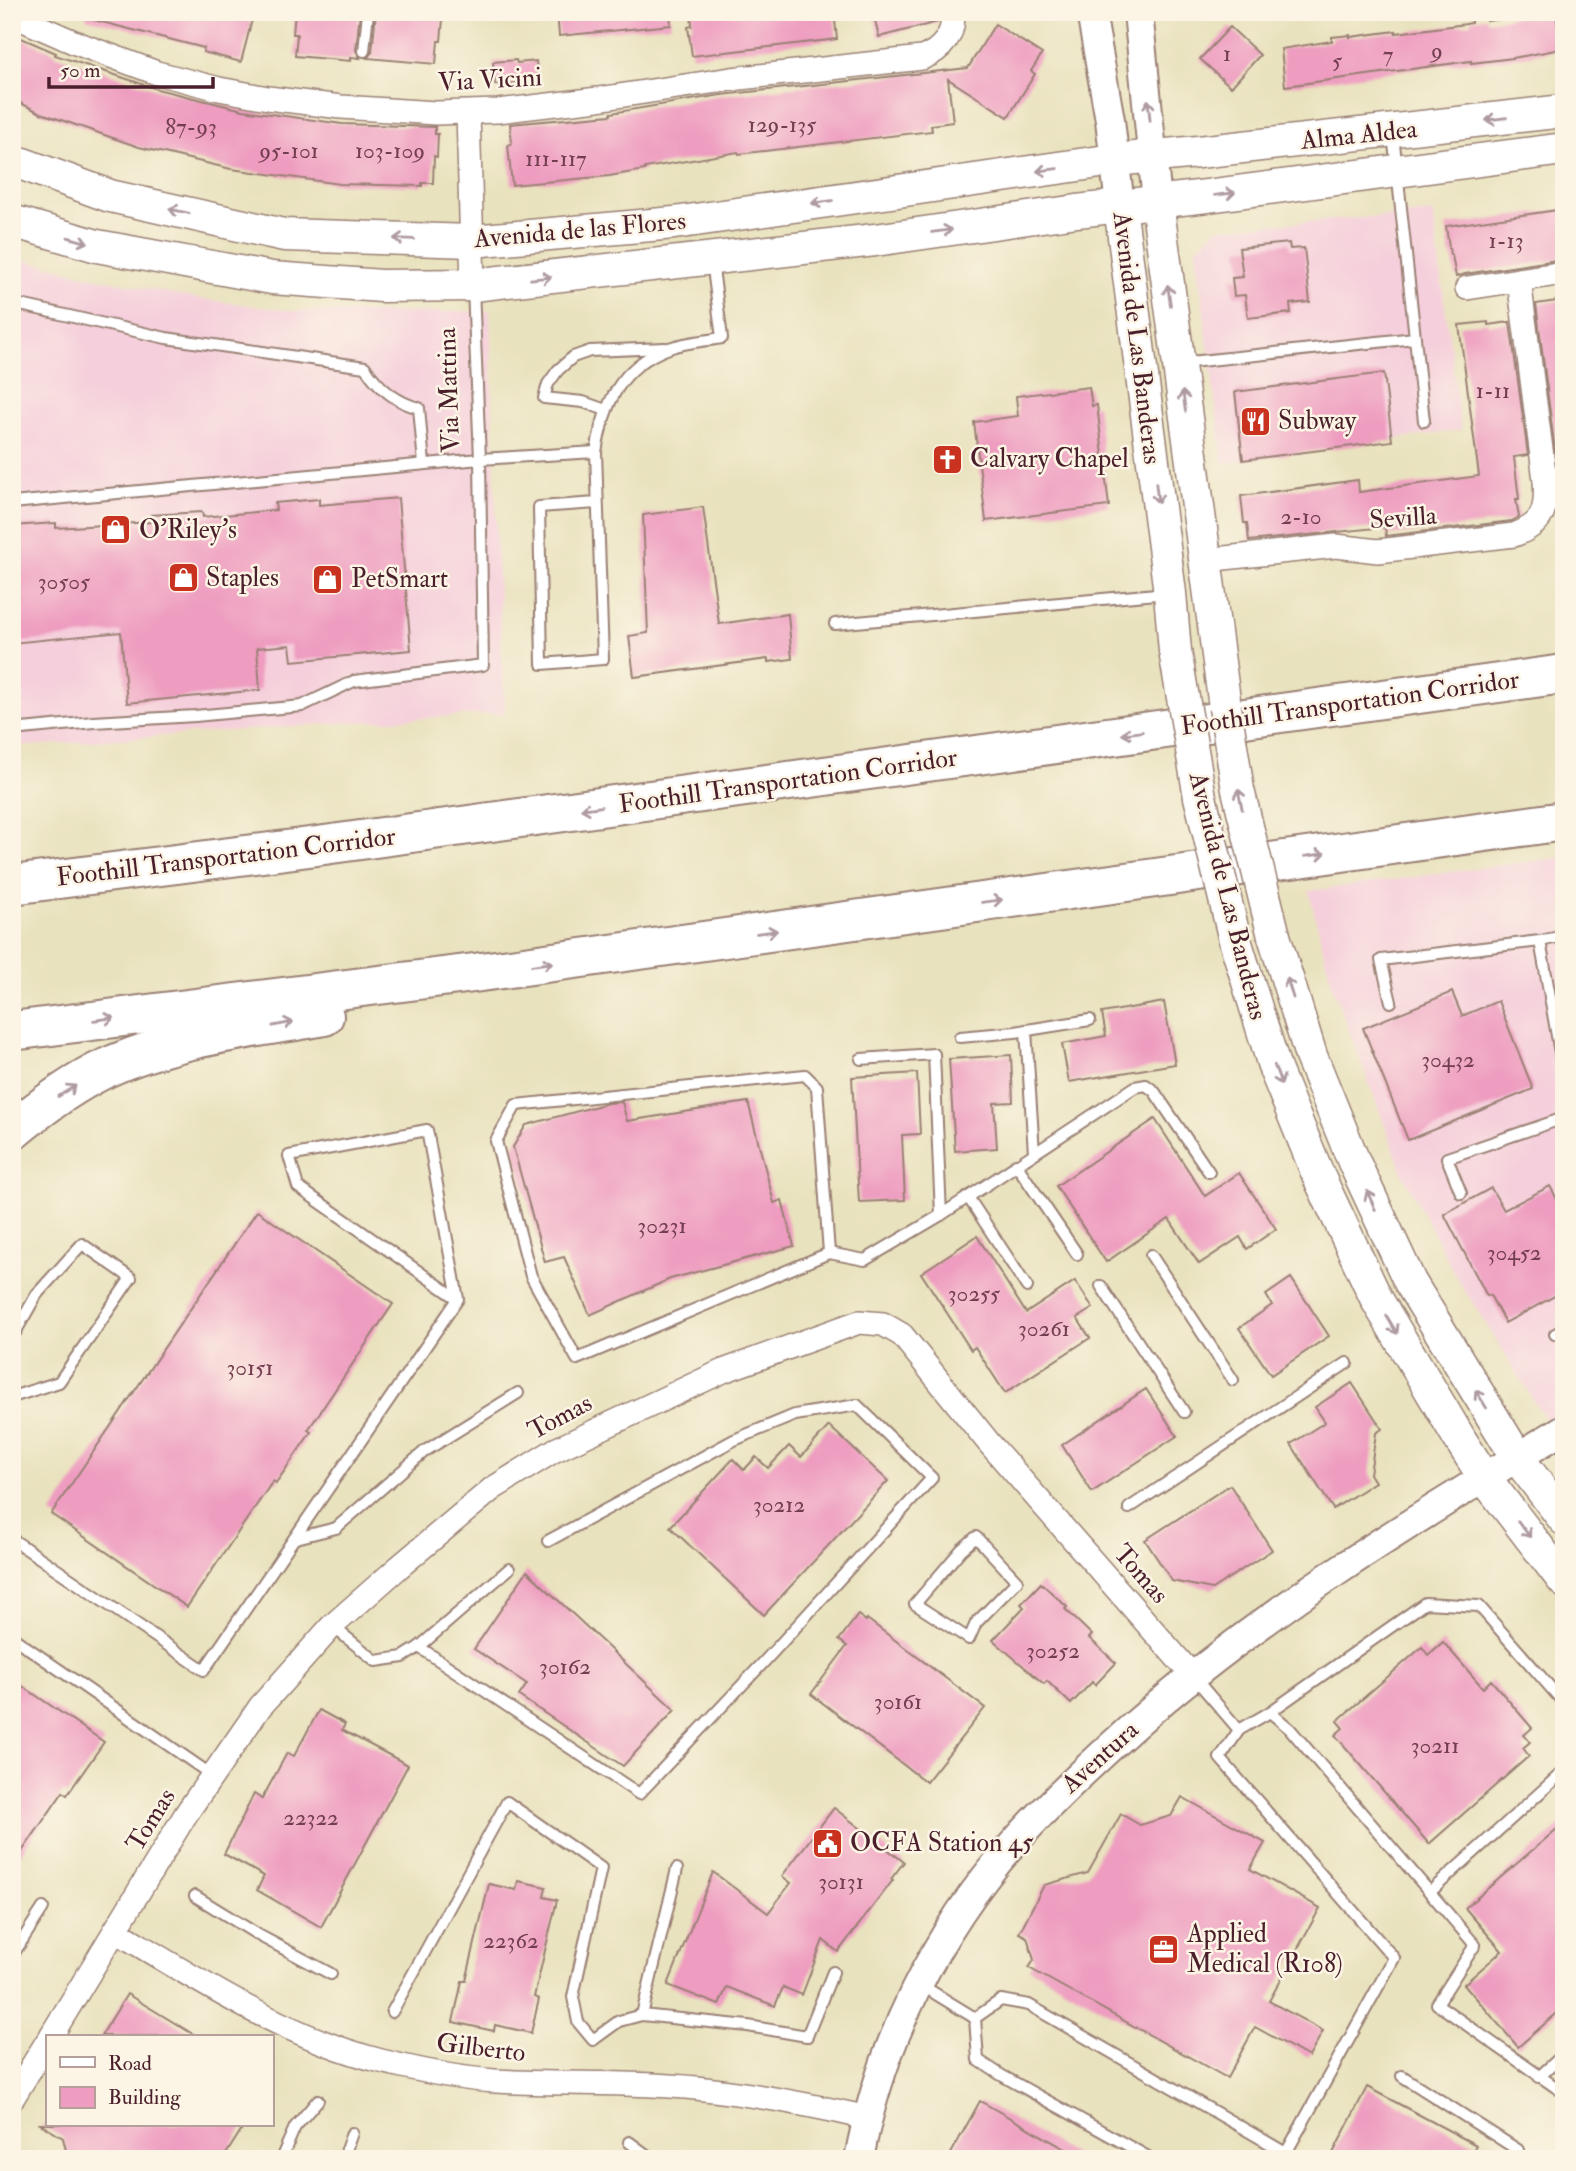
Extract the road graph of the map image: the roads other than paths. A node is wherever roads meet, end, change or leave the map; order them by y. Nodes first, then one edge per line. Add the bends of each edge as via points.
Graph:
1 (368, 12) edge
2 (952, 12) edge
3 (1091, 12) edge
4 (1138, 12) edge
5 (12, 15) edge
6 (364, 51) dead end
7 (1564, 111) edge
8 (468, 113) junction
9 (1393, 131) junction
10 (1564, 149) edge
11 (1154, 156) junction
12 (12, 160) edge
13 (1114, 160) junction
14 (1397, 170) junction
15 (1157, 202) junction
16 (1120, 206) junction
17 (12, 220) edge
18 (472, 242) junction
19 (712, 258) junction
20 (1564, 273) edge
21 (1519, 280) junction
22 (473, 285) junction
23 (1467, 288) dead end
24 (12, 303) edge
25 (1415, 338) junction
26 (669, 348) junction
27 (1179, 363) junction
28 (606, 410) junction
29 (1424, 421) dead end
30 (596, 453) junction
31 (480, 459) junction
32 (424, 464) junction
33 (1554, 479) edge
34 (12, 503) edge
35 (597, 503) junction
36 (1208, 575) junction
37 (1170, 593) junction
38 (835, 624) dead end
39 (1564, 674) edge
40 (12, 730) edge
41 (1564, 821) edge
42 (317, 846) junction
43 (12, 864) edge
44 (12, 885) edge
45 (1564, 936) edge
46 (1540, 941) junction
47 (474, 973) junction
48 (1391, 1002) dead end
49 (1090, 1020) dead end
50 (1026, 1030) junction
51 (12, 1031) edge
52 (960, 1037) dead end
53 (861, 1059) dead end
54 (1564, 1075) edge
55 (1564, 1118) edge
56 (12, 1130) edge
57 (1034, 1153) junction
58 (1016, 1164) junction
59 (1209, 1172) dead end
60 (1461, 1194) dead end
61 (968, 1196) junction
62 (941, 1215) junction
63 (829, 1253) junction
64 (1077, 1254) dead end
65 (1151, 1255) dead end
66 (1101, 1286) dead end
67 (1027, 1287) dead end
68 (458, 1299) junction
69 (12, 1338) edge
70 (1347, 1363) dead end
71 (1233, 1380) dead end
72 (518, 1394) dead end
73 (12, 1397) edge
74 (1184, 1412) dead end
75 (1564, 1429) edge
76 (1517, 1457) junction
77 (1484, 1477) junction
78 (1129, 1508) dead end
79 (1564, 1519) edge
80 (296, 1538) junction
81 (12, 1539) edge
82 (548, 1541) dead end
83 (509, 1569) dead end
84 (1017, 1581) joint
85 (1564, 1581) edge
86 (332, 1626) junction
87 (12, 1637) edge
88 (419, 1647) junction
89 (1192, 1675) junction
90 (1564, 1703) edge
91 (1270, 1713) junction
92 (1239, 1730) junction
93 (1564, 1771) edge
94 (213, 1776) junction
95 (677, 1869) dead end
96 (1430, 1892) junction
97 (195, 1896) dead end
98 (43, 1908) dead end
99 (116, 1931) junction
100 (12, 1956) edge
101 (833, 1972) dead end
102 (331, 1975) dead end
103 (919, 1984) junction
104 (391, 2012) dead end
105 (642, 2015) junction
106 (975, 2018) junction
107 (52, 2035) edge
108 (46, 2044) edge
109 (1564, 2054) edge
110 (1402, 2076) dead end
111 (1539, 2077) junction
112 (1564, 2093) edge
113 (12, 2099) edge
114 (318, 2100) dead end
115 (868, 2118) junction
116 (352, 2133) dead end
117 (629, 2142) dead end
118 (281, 2159) edge
119 (346, 2159) edge
120 (652, 2159) edge
121 (859, 2159) edge
122 (1152, 2159) edge
123 (1512, 2159) edge

1 - 6 lane
2 - 8 street, Via Vicini via 949,38 934,54 922,58
3 - 13 street, Avenida de Las Banderas
11 -> 4 street, Avenida de Las Banderas
5 - 8 street, Via Vicini via 157,73 219,89 341,107
7 -> 9 main road, Alma Aldea
8 - 18 street, Via Mattina
9 - 11 main road, Alma Aldea
9 - 14 lane
10 - 14 main road, Alma Aldea
11 - 13 main road, Avenida de las Flores
11 - 15 street, Avenida de Las Banderas
18 -> 12 main road, Avenida de las Flores via 284,235 110,196
13 - 16 street, Avenida de Las Banderas
13 -> 18 main road, Avenida de las Flores via 674,223
15 -> 14 main road, Alma Aldea
14 - 25 lane
15 - 16 main road, Avenida de las Flores
27 -> 15 main road, Avenida de Las Banderas
19 -> 16 main road, Avenida de las Flores
16 -> 37 main road, Avenida de Las Banderas
17 -> 22 main road, Avenida de las Flores via 97,246 272,278 382,286
18 - 22 street, Via Mattina
22 -> 19 main road, Avenida de las Flores
19 - 26 lane via 722,338
20 - 21 street
21 - 23 street
21 - 33 street, Sevilla
22 - 31 lane, Via Mattina
24 - 32 lane via 166,338 365,367 395,399 419,408
25 - 27 lane
25 - 29 lane
26 - 28 lane via 638,364
26 - 28 lane via 590,351 573,357 548,384 544,398
36 -> 27 main road, Avenida de Las Banderas
28 - 30 lane
30 - 31 lane
30 - 35 lane
31 - 32 lane
31 - 40 lane, Via Mattina via 484,665 354,681 302,706
32 - 34 lane
33 - 36 street, Sevilla via 1541,517 1529,530 1514,536 1378,551 1336,546
35 - 35 lane via 603,659 542,664 539,507
36 - 37 main road
76 -> 36 main road, Avenida de Las Banderas, bridge via 1410,1282 1311,1056 1274,936 1238,790
37 - 38 lane
37 -> 77 main road, Avenida de Las Banderas, bridge via 1200,797 1235,940 1275,1069 1377,1300
39 -> 42 highway, Foothill Transportation Corridor
47 -> 41 highway
42 - 43 highway via 284,837
42 - 44 highway, Foothill Transportation Corridor
45 - 46 lane
46 - 48 lane via 1381,960
46 - 54 lane
51 -> 47 highway
56 -> 47 highway via 64,1092 142,1054 420,998
49 - 50 lane
50 - 52 lane
50 - 57 lane
53 - 62 lane via 934,1054
55 - 60 lane via 1447,1158
57 - 58 lane
57 - 59 lane via 1135,1087 1146,1085
58 - 61 lane
58 - 64 lane
61 - 62 lane
61 - 67 lane
62 - 63 lane via 865,1260
63 - 63 lane via 577,1359 531,1276 496,1141 516,1105 805,1075 817,1087
65 - 71 lane
66 - 74 lane
68 - 68 lane via 299,1187 289,1156 427,1130
68 - 80 lane
69 - 73 lane via 37,1294 82,1244 131,1278 59,1382
70 - 78 lane
72 - 80 lane via 425,1451 336,1528
75 - 76 street, Aventura
76 - 77 street, Aventura
76 - 79 main road, Avenida de Las Banderas
77 -> 85 main road, Avenida de Las Banderas
77 - 89 street, Aventura via 1335,1571
80 - 81 lane via 204,1670
82 - 88 lane via 734,1440 795,1415 857,1405 932,1478 639,1794
83 - 88 lane
84 - 84 lane via 976,1537 915,1604 969,1639 976,1623
86 - 88 lane via 376,1661 403,1657
86 - 89 street, Tomas via 470,1506 555,1450 723,1371 859,1322 883,1324 902,1335 989,1443
86 - 94 street, Tomas via 260,1707
87 - 94 lane
89 - 92 lane
89 - 103 street, Aventura via 1091,1764 1012,1845 955,1921
90 - 91 lane via 1479,1606 1425,1603
91 - 92 lane
91 - 96 lane via 1290,1729
92 - 106 lane via 1220,1758 1394,1958 1286,2153 1029,2005 1002,2000
93 - 96 lane
94 - 99 street, Tomas
95 - 105 lane
96 - 111 lane via 1475,1945 1437,2004
97 - 102 lane
98 - 100 lane
99 - 107 street, Tomas
99 - 115 street, Gilberto via 235,2003 318,2040 380,2060 492,2081 695,2088
101 - 105 lane via 807,2036
103 - 106 lane
103 - 115 street, Aventura via 886,2059
104 - 105 lane via 507,1802 601,1868 573,1997 578,2022 593,2040 619,2021
106 - 122 lane via 978,2060
108 - 113 street
109 - 111 lane
110 - 123 lane via 1518,2150
111 - 112 lane
114 - 118 lane via 295,2127
115 - 121 street, Aventura
116 - 119 lane
117 - 120 lane

